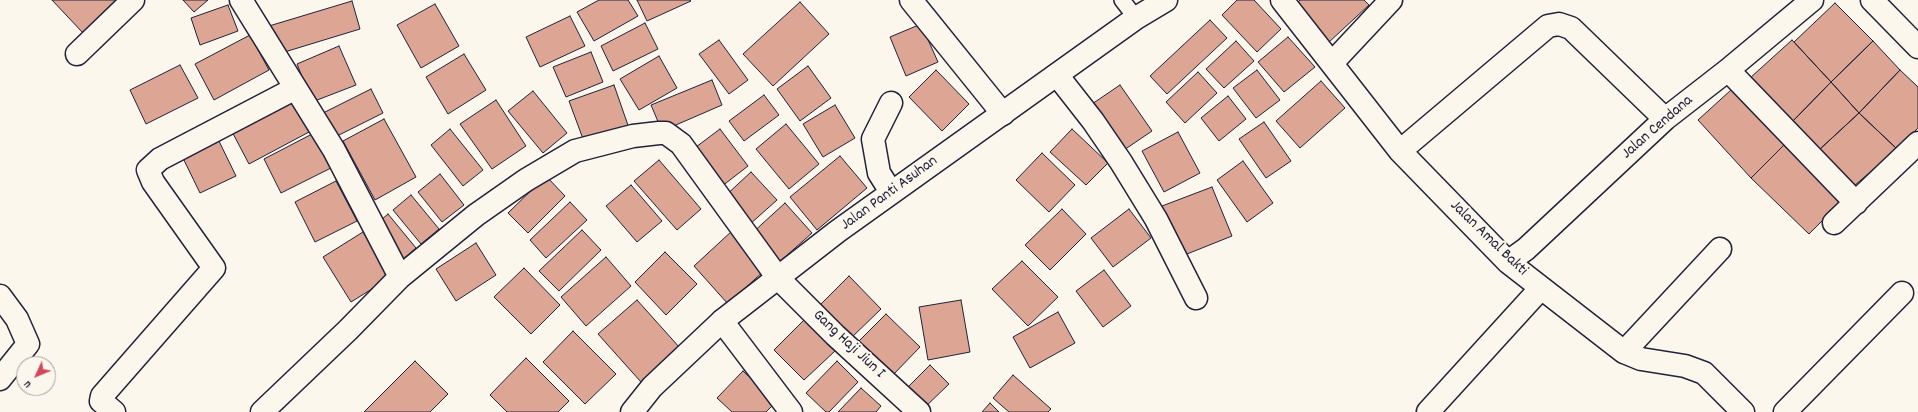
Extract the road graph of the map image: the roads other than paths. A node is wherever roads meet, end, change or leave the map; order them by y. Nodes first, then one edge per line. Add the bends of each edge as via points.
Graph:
1 (133, 0) edge
2 (241, 0) edge
3 (910, 0) edge
4 (1122, 0) edge
5 (1166, 0) edge
6 (1282, 0) edge
7 (1391, 0) edge
8 (1812, 0) edge
9 (1872, 0) edge
10 (1136, 18) junction
11 (1918, 47) edge
12 (77, 54) dead end
13 (1332, 63) junction
14 (1728, 70) junction
15 (1057, 75) junction
16 (294, 89) junction
17 (891, 103) dead end
18 (1003, 114) junction
19 (1666, 119) junction
20 (1918, 143) edge
21 (1400, 151) junction
22 (891, 192) junction
23 (1856, 203) junction
24 (1834, 223) dead end
25 (1720, 249) dead end
26 (1508, 262) junction
27 (400, 277) junction
28 (778, 278) junction
29 (1541, 288) junction
30 (1902, 293) dead end
31 (0, 296) edge
32 (1196, 298) dead end
33 (722, 321) junction
34 (1624, 352) junction
35 (0, 379) edge
36 (114, 412) edge
37 (262, 412) edge
38 (632, 412) edge
39 (791, 412) edge
40 (919, 412) edge
41 (1428, 412) edge
42 (1743, 412) edge
43 (1785, 412) edge

1 - 12 street
2 - 16 street
3 - 18 street
4 - 10 lane
5 - 10 street, Jalan Panti Asuhan
6 - 13 street, Jalan Amal Bakti
7 - 13 street
8 - 14 street, Jalan Cendana
9 - 11 street
10 - 15 street, Jalan Panti Asuhan
13 - 21 street, Jalan Amal Bakti
14 - 19 street, Jalan Cendana
14 - 23 street
15 - 18 street, Jalan Panti Asuhan
15 - 32 street via 1093,121 1129,175 1156,219
16 - 27 street via 334,150
16 - 36 street via 160,159 148,170 153,182 214,268 102,396 101,400
17 - 22 street via 873,139 879,173
18 - 22 street, Jalan Panti Asuhan
19 - 21 street via 1571,28 1559,24 1548,26
19 - 26 street, Jalan Cendana via 1526,249
20 - 23 street
21 - 26 street, Jalan Amal Bakti
22 - 28 street, Jalan Panti Asuhan
23 - 24 street
25 - 34 street
26 - 29 street, Jalan Amal Bakti
27 - 28 street, Gang Haji Jiun I via 476,215 526,180 575,151 633,136 666,133 681,144
27 - 37 street, Gang Haji Jiun I
28 - 33 street, Jalan Panti Asuhan
28 - 40 street, Gang Haji Jiun I via 835,335
29 - 34 street, Jalan Amal Bakti
29 - 41 street
30 - 43 street
31 - 35 street via 17,319 28,344
33 - 38 street, Jalan Panti Asuhan via 652,387
33 - 39 street
34 - 42 street, Jalan Amal Bakti via 1642,359 1685,366 1704,373

